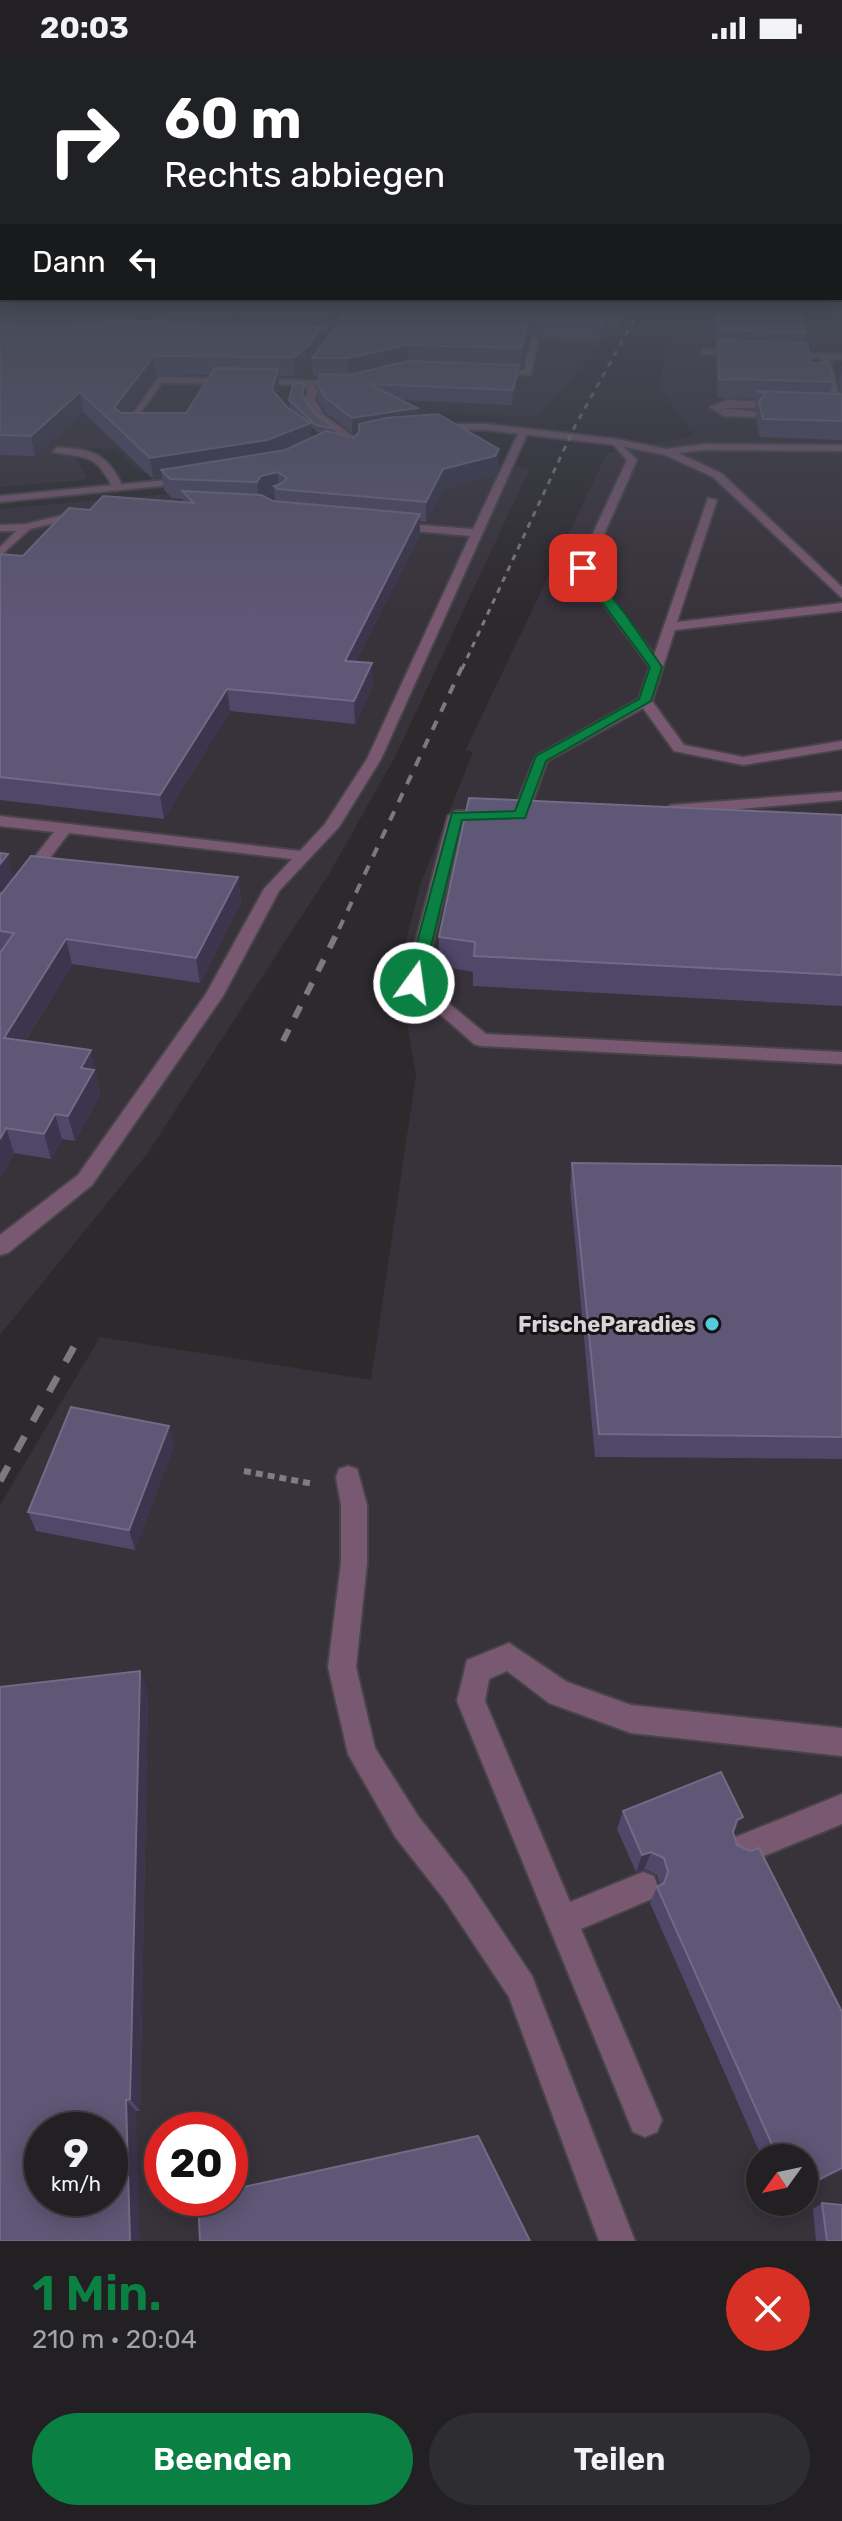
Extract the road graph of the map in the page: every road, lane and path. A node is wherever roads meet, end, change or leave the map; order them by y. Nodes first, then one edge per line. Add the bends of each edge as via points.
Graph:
1 (137, 411) edge
2 (316, 411) edge
3 (721, 411) edge
4 (755, 414) edge
5 (140, 427) edge
6 (414, 428) edge
7 (523, 432) junction
8 (427, 436) edge
9 (363, 442) edge
10 (616, 442) junction
11 (351, 445) junction
12 (337, 448) edge
13 (842, 448) edge
14 (57, 450) dead end
15 (666, 452) junction
16 (204, 479) edge
17 (119, 489) junction
18 (0, 499) edge
19 (712, 500) dead end
20 (98, 511) edge
21 (384, 525) edge
22 (26, 527) junction
23 (0, 528) edge
24 (476, 533) junction
25 (0, 553) edge
26 (842, 594) edge
27 (842, 607) edge
28 (669, 627) junction
29 (656, 667) junction
30 (645, 701) junction
31 (842, 745) edge
32 (842, 796) edge
33 (646, 811) edge
34 (0, 821) edge
35 (64, 829) junction
36 (305, 856) junction
37 (0, 912) edge
38 (842, 1058) edge
39 (0, 1247) edge
40 (244, 1471) dead end
41 (351, 1491) joint
42 (842, 1742) edge
43 (842, 1809) edge
44 (742, 1850) edge
45 (643, 1887) dead end
46 (561, 1922) junction
47 (645, 2120) dead end
48 (617, 2241) edge

1 - 5 street via 125,427
2 - 11 street
3 - 4 street
6 - 7 street
7 - 8 street
7 - 10 street
7 - 24 street
9 - 11 street
10 - 15 street
10 - 29 street via 632,460 583,568
11 - 12 street
13 - 15 street via 705,447
14 - 17 street via 101,456
15 - 26 street via 717,475
16 - 17 street
17 - 18 street
19 - 28 street
20 - 22 street
21 - 24 street
22 - 23 street
22 - 25 street
24 - 36 street via 374,759 331,827
27 - 28 street
28 - 29 street
29 - 30 street
30 - 31 street via 679,748 743,761
30 - 38 street via 541,759 528,814 456,816 414,983 481,1040
32 - 33 street
34 - 35 street
35 - 36 street
35 - 37 street
36 - 39 street via 272,889 214,996 85,1180
40 - 41 path
41 - 48 street via 354,1563 342,1667 362,1754 521,1987
42 - 46 street via 631,1719 559,1693 509,1656 477,1670 471,1701
43 - 44 street
45 - 46 street
46 - 47 street

